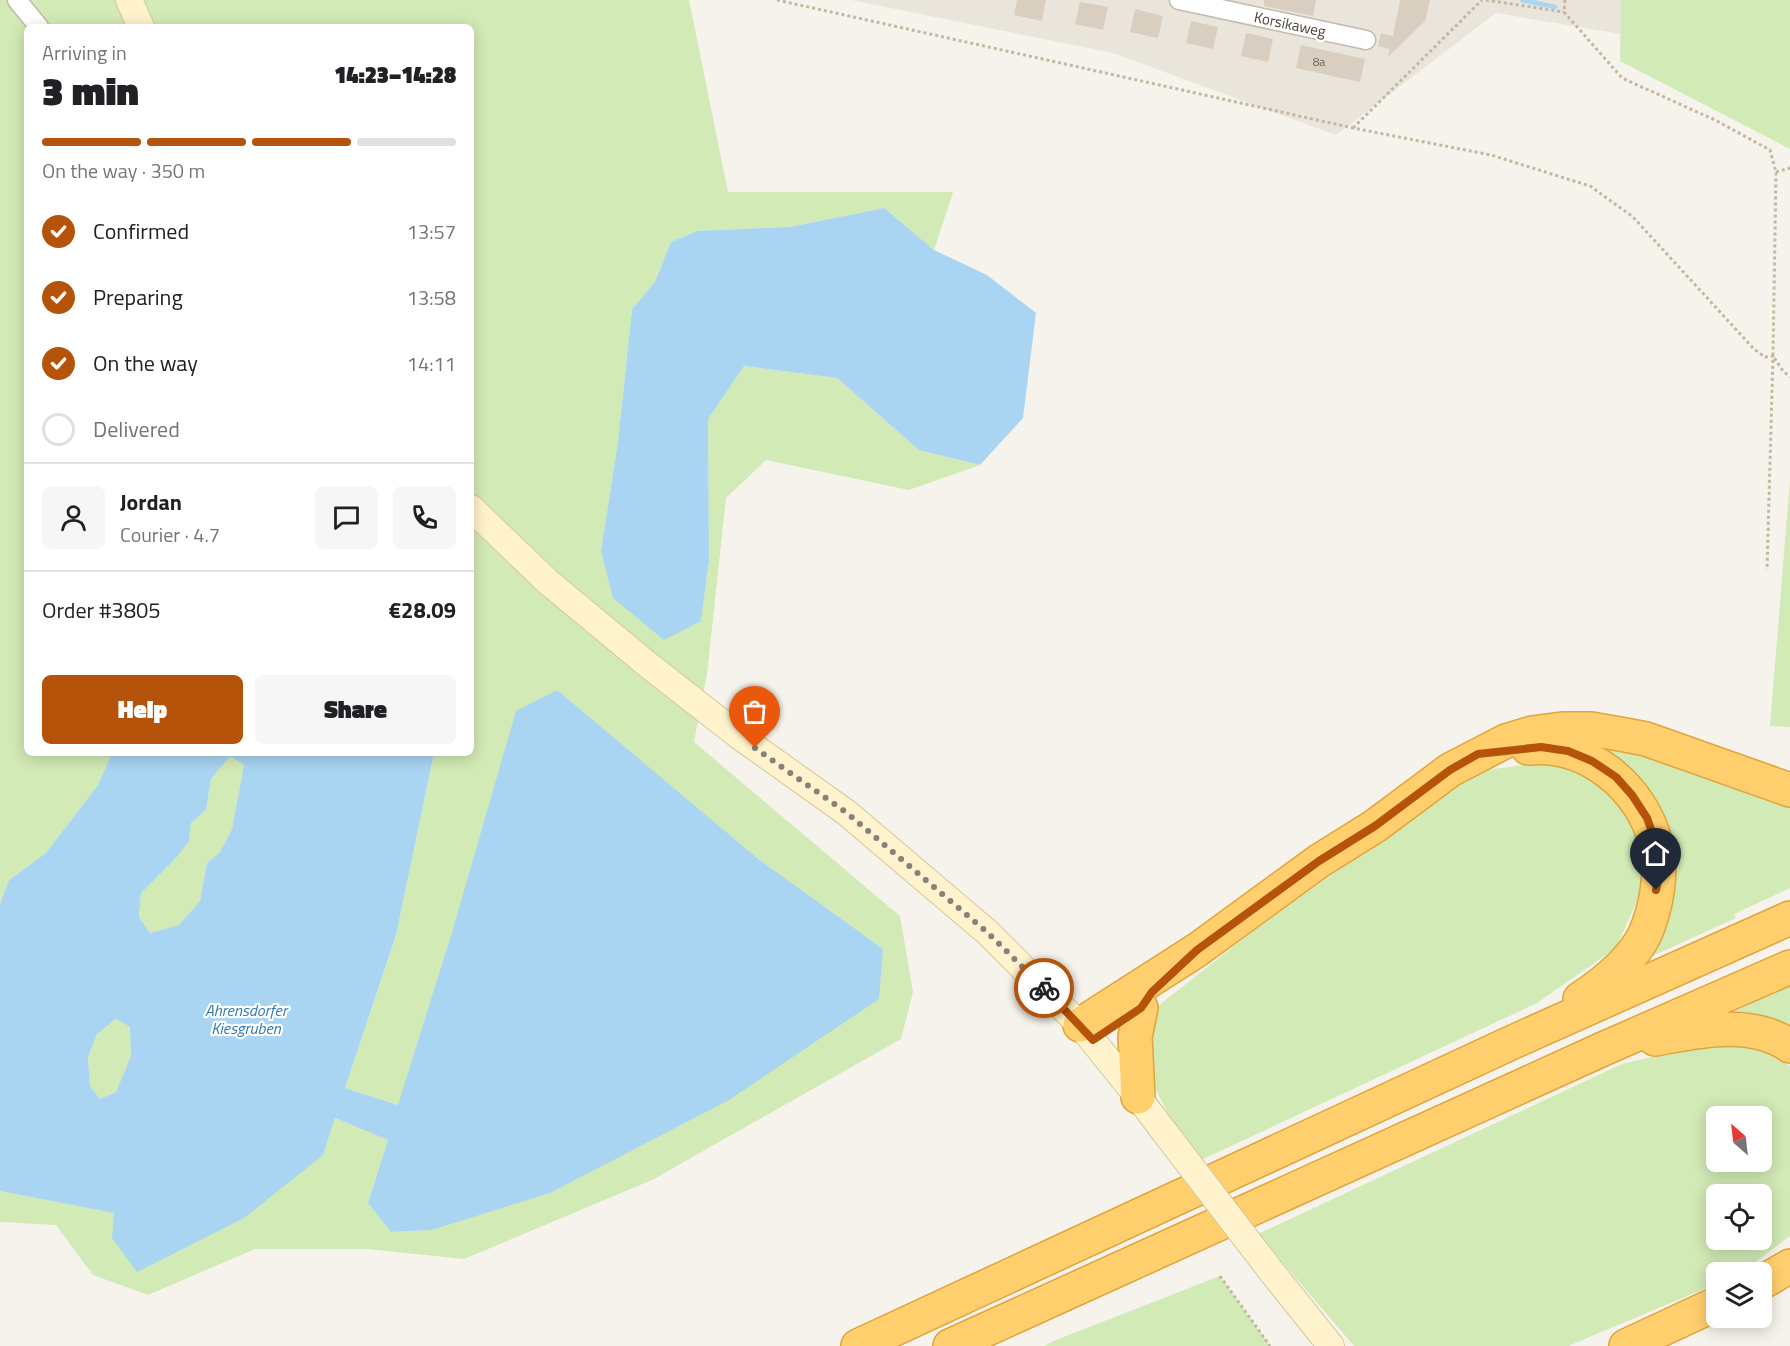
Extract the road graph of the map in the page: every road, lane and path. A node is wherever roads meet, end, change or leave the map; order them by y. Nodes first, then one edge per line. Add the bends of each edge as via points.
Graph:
1 (18, 0) edge
2 (129, 0) edge
3 (777, 0) edge
4 (1179, 0) edge
5 (1484, 0) edge
6 (1565, 0) edge
7 (1564, 12) junction
8 (37, 24) edge
9 (140, 24) edge
10 (1366, 40) dead end
11 (1353, 128) junction
12 (1790, 168) edge
13 (1776, 172) junction
14 (1773, 356) junction
15 (1790, 377) edge
16 (474, 510) edge
17 (1767, 570) dead end
18 (1478, 754) junction
19 (1790, 790) edge
20 (1790, 918) edge
21 (1197, 950) junction
22 (1790, 967) edge
23 (1141, 1008) junction
24 (1087, 1033) junction
25 (1513, 1042) junction
26 (1790, 1046) edge
27 (1603, 1049) junction
28 (1138, 1096) junction
29 (1790, 1266) edge
30 (1220, 1276) dead end
31 (1772, 1277) edge
32 (1706, 1309) edge
33 (858, 1346) edge
34 (950, 1346) edge
35 (1270, 1346) edge
36 (1331, 1346) edge
37 (1626, 1346) edge

1 - 8 street
2 - 9 main road
3 - 11 path
4 - 10 street, Korsikaweg
5 - 7 path
5 - 11 path
6 - 7 path
7 - 13 path via 1622,78 1770,150
11 - 14 path via 1491,155 1590,186 1633,217 1754,349 1765,357
12 - 13 path
13 - 14 path
14 - 15 path
14 - 17 path
16 - 24 main road via 547,581 647,664 887,846 987,932
18 - 19 highway via 1532,733 1591,729 1646,739
18 - 21 highway via 1319,861
18 - 25 highway via 1541,747 1568,751 1592,761 1616,777 1632,795 1647,818 1657,846 1659,876 1654,903 1644,935 1626,961 1597,987
20 - 25 highway
21 - 23 highway via 1152,992
21 - 24 highway
22 - 27 highway
23 - 24 highway
23 - 28 highway via 1135,1037
24 - 28 main road
25 - 33 highway
26 - 27 highway via 1753,1032 1725,1028
27 - 34 highway
28 - 36 main road, bridge
29 - 31 highway
30 - 35 path
32 - 37 highway

